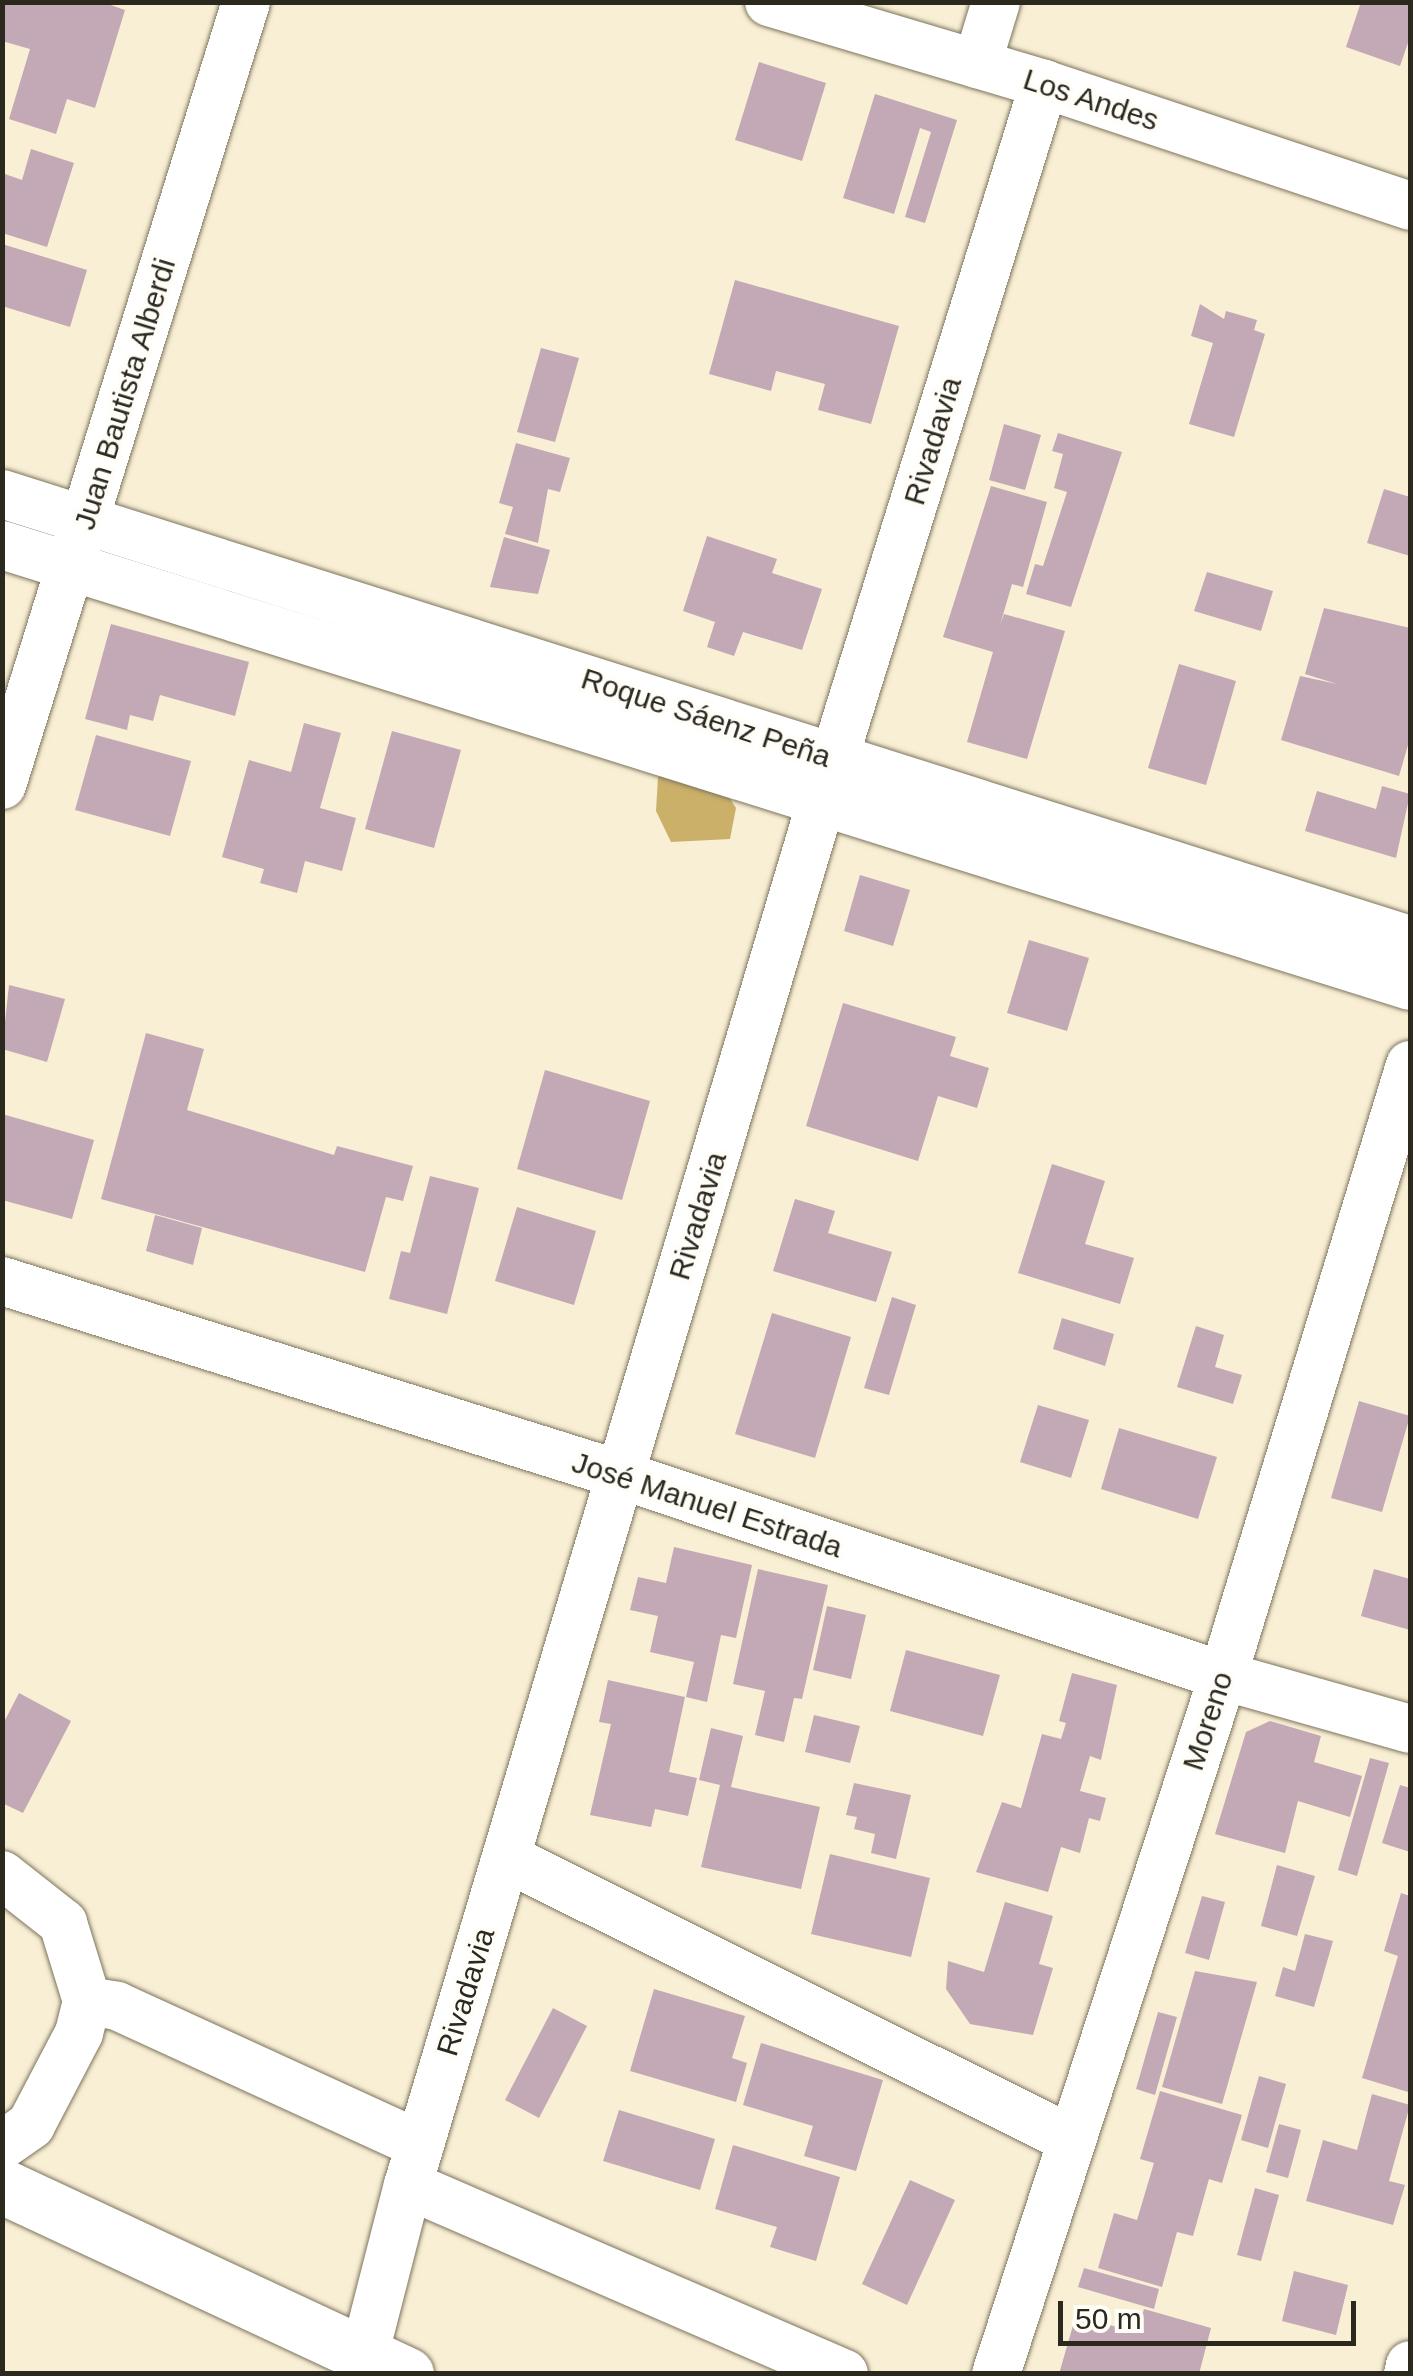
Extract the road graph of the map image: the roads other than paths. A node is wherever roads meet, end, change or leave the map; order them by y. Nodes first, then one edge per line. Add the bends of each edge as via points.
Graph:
1 (246, 2) edge
2 (769, 2) edge
3 (996, 2) edge
4 (977, 64) junction
5 (1044, 84) junction
6 (1410, 206) edge
7 (2, 494) edge
8 (86, 520) junction
9 (2, 545) edge
10 (72, 566) junction
11 (828, 780) junction
12 (2, 785) edge
13 (1410, 940) edge
14 (1410, 986) edge
15 (1410, 1065) edge
16 (2, 1281) edge
17 (621, 1476) junction
18 (1223, 1676) junction
19 (1410, 1729) edge
20 (506, 1858) junction
21 (2, 1875) edge
22 (86, 2001) junction
23 (1072, 2140) junction
24 (2, 2145) edge
25 (414, 2165) junction
26 (2, 2186) edge
27 (385, 2363) edge
28 (1410, 2366) edge
29 (844, 2374) edge
30 (996, 2374) edge
31 (1408, 2374) edge

1 - 8 street, Juan Bautista Alberdi
2 - 4 street, Los Andes
3 - 4 street
4 - 5 street, Los Andes
5 - 6 street, Los Andes
5 - 11 street, Rivadavia
7 - 8 street, Roque Sáenz Peña
8 - 10 street, Juan Bautista Alberdi
8 - 11 street, Roque Sáenz Peña
9 - 10 street, Roque Sáenz Peña
10 - 11 street, Roque Sáenz Peña
10 - 12 street, Juan Bautista Alberdi
11 - 13 street, Roque Sáenz Peña
11 - 14 street, Roque Sáenz Peña
11 - 17 street, Rivadavia
15 - 18 street, Moreno
16 - 17 street, José Manuel Estrada
17 - 18 street, José Manuel Estrada
17 - 20 street, Rivadavia
18 - 19 street, José Manuel Estrada
18 - 23 street, Moreno
20 - 23 street
20 - 25 street, Rivadavia
21 - 22 street via 63,1923
22 - 24 street via 79,2033 31,2124
22 - 25 street via 117,2006
23 - 30 street, Moreno
25 - 27 street, Rivadavia
25 - 29 street
26 - 27 main road
28 - 31 street

